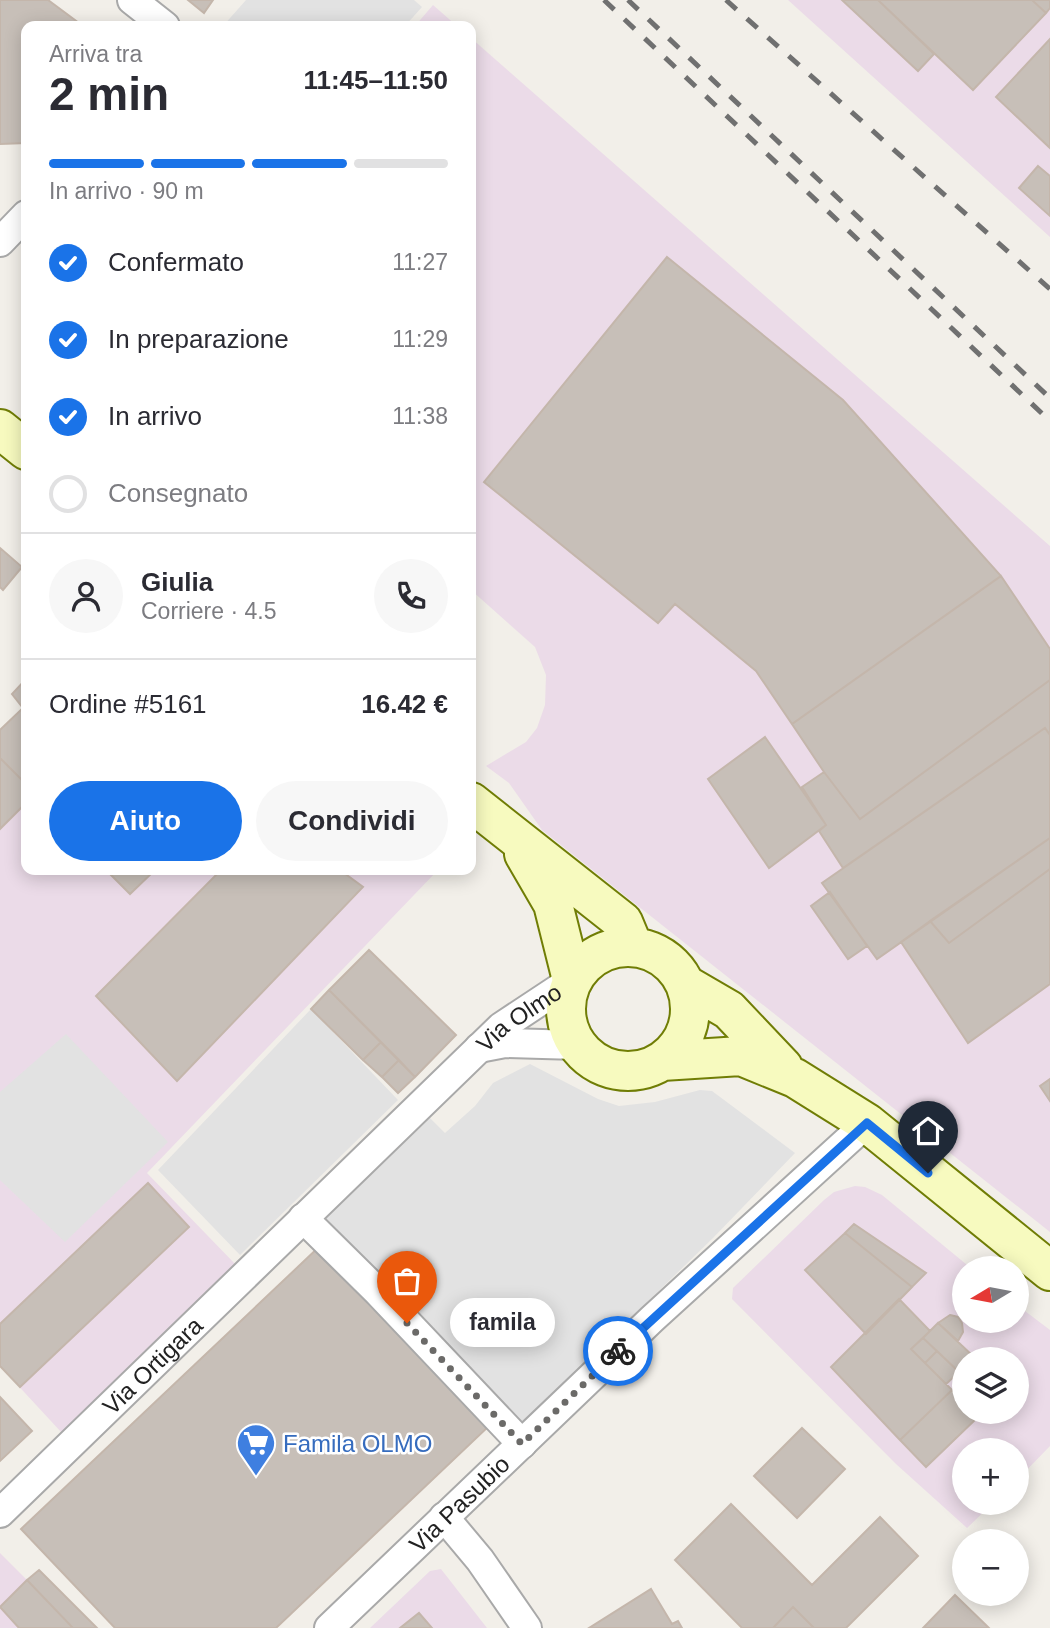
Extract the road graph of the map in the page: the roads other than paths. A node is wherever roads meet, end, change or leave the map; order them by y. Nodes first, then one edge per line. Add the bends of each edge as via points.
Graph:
1 (132, 0) edge
2 (159, 21) edge
3 (21, 220) edge
4 (0, 242) edge
5 (0, 429) edge
6 (21, 446) edge
7 (476, 806) edge
8 (512, 834) junction
9 (633, 946) junction
10 (572, 980) junction
11 (686, 985) junction
12 (578, 1045) junction
13 (479, 1048) junction
14 (662, 1061) junction
15 (805, 1085) junction
16 (867, 1123) junction
17 (303, 1219) junction
18 (1050, 1271) edge
19 (522, 1444) junction
20 (0, 1513) edge
21 (444, 1517) junction
22 (329, 1628) edge
23 (527, 1628) edge

1 - 2 street
3 - 4 street
5 - 6 main road
7 - 8 main road
8 - 9 main road via 623,922
8 - 10 main road via 553,904
9 - 10 main road via 594,956
9 - 11 main road via 665,958
10 - 12 main road via 566,1013
10 - 13 street, Via Olmo via 501,1027
11 - 14 main road via 687,1027 678,1046
11 - 15 main road via 729,1010
12 - 13 street, Via Olmo via 505,1043
12 - 14 main road via 607,1068 645,1069
13 - 17 street, Via Ortigara
14 - 15 main road via 741,1056
15 - 16 main road
16 - 18 main road
16 - 19 street, Via Pasubio
17 - 19 street
17 - 20 street, Via Ortigara
19 - 21 street, Via Pasubio
21 - 22 street, Via Pasubio
21 - 23 street

